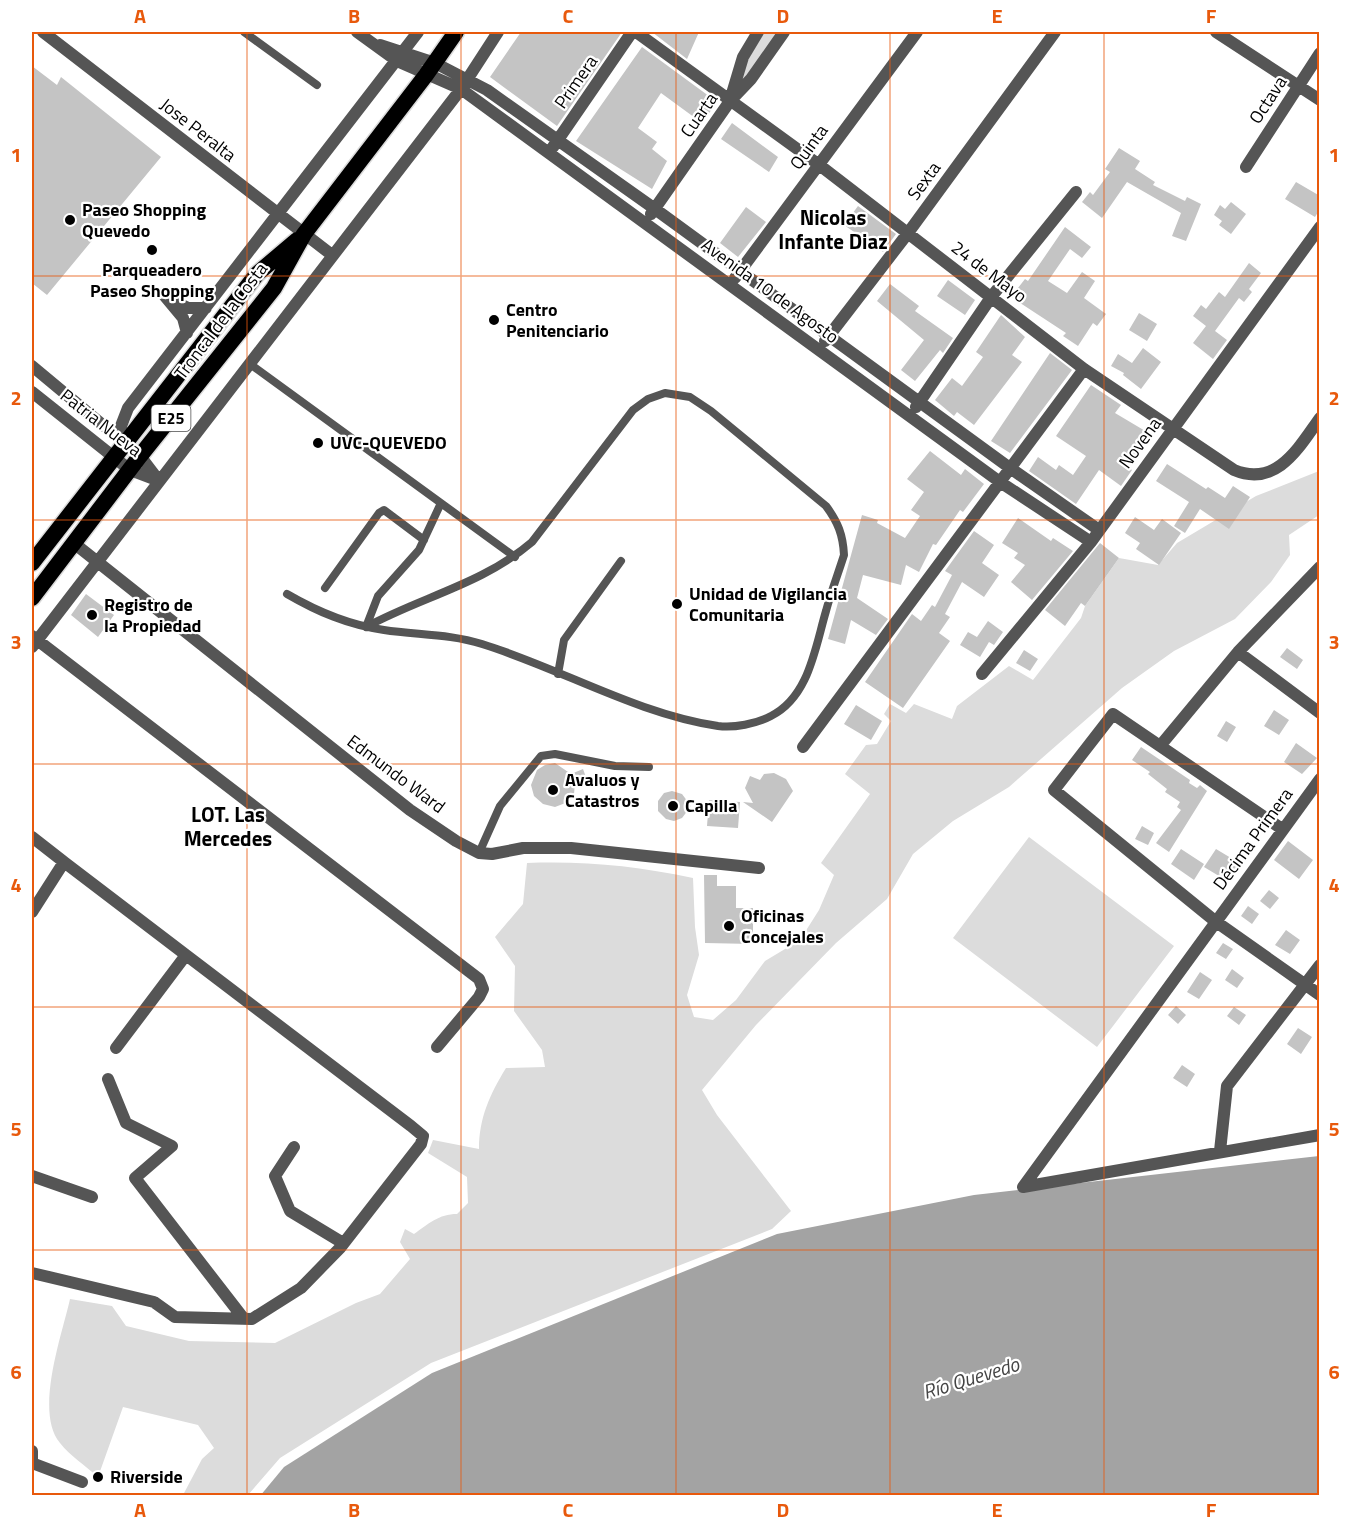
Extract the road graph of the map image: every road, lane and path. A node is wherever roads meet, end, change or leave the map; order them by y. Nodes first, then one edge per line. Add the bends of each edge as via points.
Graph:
1 (43, 32) edge
2 (244, 32) edge
3 (357, 32) edge
4 (418, 32) edge
5 (456, 32) edge
6 (498, 32) edge
7 (634, 32) edge
8 (758, 32) edge
9 (784, 32) edge
10 (916, 32) edge
11 (1039, 32) edge
12 (1216, 32) edge
13 (1052, 35) edge
14 (1320, 53) edge
15 (400, 57) junction
16 (430, 69) junction
17 (464, 84) junction
18 (1299, 84) junction
19 (318, 86) dead end
20 (1320, 100) edge
21 (730, 101) junction
22 (558, 140) junction
23 (549, 153) junction
24 (818, 164) junction
25 (1246, 167) dead end
26 (1076, 192) dead end
27 (655, 209) junction
28 (278, 214) junction
29 (645, 222) junction
30 (1320, 227) edge
31 (908, 233) junction
32 (304, 234) junction
33 (332, 255) junction
34 (739, 272) junction
35 (731, 284) junction
36 (992, 296) junction
37 (206, 308) junction
38 (187, 333) junction
39 (829, 336) junction
40 (819, 350) junction
41 (250, 364) junction
42 (32, 366) edge
43 (1084, 369) junction
44 (32, 392) edge
45 (920, 402) junction
46 (911, 415) junction
47 (1320, 418) edge
48 (1173, 428) junction
49 (124, 444) junction
50 (140, 456) junction
51 (114, 458) junction
52 (1010, 468) junction
53 (129, 470) junction
54 (159, 481) junction
55 (1000, 482) junction
56 (441, 503) junction
57 (1100, 530) junction
58 (424, 540) junction
59 (1091, 542) junction
60 (75, 544) junction
61 (515, 557) junction
62 (97, 561) junction
63 (621, 561) dead end
64 (32, 563) edge
65 (1320, 567) edge
66 (325, 588) dead end
67 (287, 594) dead end
68 (32, 598) edge
69 (366, 627) junction
70 (33, 640) edge
71 (1238, 652) junction
72 (558, 674) junction
73 (982, 674) dead end
74 (1320, 713) edge
75 (1160, 746) junction
76 (803, 747) dead end
77 (649, 767) dead end
78 (1320, 778) edge
79 (1282, 829) junction
80 (32, 837) edge
81 (479, 853) junction
82 (64, 862) junction
83 (759, 868) dead end
84 (32, 912) edge
85 (1215, 921) junction
86 (186, 955) junction
87 (1320, 965) edge
88 (1305, 984) junction
89 (1320, 995) edge
90 (437, 1047) dead end
91 (116, 1048) dead end
92 (108, 1079) dead end
93 (1320, 1135) edge
94 (294, 1147) dead end
95 (1220, 1151) junction
96 (32, 1176) edge
97 (92, 1197) dead end
98 (343, 1243) junction
99 (32, 1273) edge
100 (244, 1319) junction
101 (32, 1451) edge
102 (32, 1463) edge
103 (82, 1482) dead end

1 - 28 street, Jose Peralta
2 - 19 lane
3 - 15 street, Avenida 10 de Agosto
4 - 15 street
5 - 16 highway, Troncal de la Costa / E25
6 - 17 street
7 - 21 street, 24 de Mayo
7 - 22 street, Primera
8 - 21 street via 743,57
9 - 21 street, Cuarta
10 - 24 street, Quinta
11 - 13 street
12 - 18 street
13 - 31 street, Sexta
14 - 18 street, Octava
15 - 16 street, Avenida 10 de Agosto
15 - 28 street
16 - 17 street, Avenida 10 de Agosto
16 - 32 highway, Troncal de la Costa / E25
17 - 22 street, Avenida 10 de Agosto
17 - 23 street, Avenida 10 de Agosto
17 - 33 street
18 - 20 street
18 - 25 street, Octava
21 - 24 street, 24 de Mayo
21 - 27 street, Cuarta
22 - 23 street, Primera
22 - 27 street, Avenida 10 de Agosto
23 - 29 street, Avenida 10 de Agosto
24 - 31 street, 24 de Mayo
24 - 34 street, Quinta
26 - 36 street
27 - 29 street, Cuarta
27 - 34 street, Avenida 10 de Agosto
28 - 32 street, Jose Peralta
28 - 37 street
29 - 35 street, Avenida 10 de Agosto
30 - 48 street, Novena
31 - 36 street, 24 de Mayo
31 - 39 street, Sexta
32 - 33 street, Jose Peralta
32 - 49 highway, Troncal de la Costa / E25 via 257,274
32 - 50 highway, Troncal de la Costa / E25 via 274,288
33 - 41 street
34 - 35 street, Quinta
34 - 39 street, Avenida 10 de Agosto
35 - 40 street, Avenida 10 de Agosto
36 - 43 street, 24 de Mayo
36 - 45 street
37 - 38 street
37 - 38 street via 188,308 163,294 183,318
38 - 49 street via 128,408 121,426
39 - 40 street, Sexta
39 - 45 street, Avenida 10 de Agosto
40 - 46 street, Avenida 10 de Agosto
41 - 54 street
41 - 56 lane
42 - 49 street, Patria Nueva
43 - 48 street, 24 de Mayo
43 - 52 street
44 - 51 street, Patria Nueva
45 - 46 street
45 - 52 street, Avenida 10 de Agosto
46 - 55 street, Avenida 10 de Agosto
47 - 48 street, 24 de Mayo via 1289,461 1258,474 1234,470
48 - 57 street, Novena
49 - 50 street, Patria Nueva
49 - 51 highway, Troncal de la Costa / E25
50 - 53 highway, Troncal de la Costa / E25
50 - 54 street, Patria Nueva
51 - 53 street, Patria Nueva
51 - 64 highway, Troncal de la Costa / E25
52 - 55 street
52 - 57 street, Avenida 10 de Agosto
53 - 54 street, Patria Nueva
53 - 60 highway, Troncal de la Costa / E25
54 - 62 street
55 - 59 street, Avenida 10 de Agosto
55 - 76 street
56 - 58 lane
56 - 61 lane
57 - 59 street, Novena
58 - 66 lane via 384,510
58 - 69 lane via 410,563 378,596
59 - 73 street, Novena
60 - 62 street, Edmundo Ward
60 - 68 highway, Troncal de la Costa / E25
61 - 69 lane via 467,583
61 - 72 lane via 532,542 633,410 665,393 690,397 711,411 826,506 843,537 844,555 813,661 788,705 771,716 749,724 720,726 681,718
62 - 70 street
62 - 81 street, Edmundo Ward via 410,810
63 - 72 lane via 564,640
65 - 71 street
67 - 69 lane via 328,616
69 - 72 lane via 462,639
70 - 90 street via 479,979 483,988 479,997
71 - 74 street
71 - 75 street
75 - 79 street
75 - 85 street via 1113,714 1054,790
77 - 81 lane via 615,766 555,754 541,756 500,806
78 - 79 street, Décima Primera
79 - 85 street, Décima Primera
80 - 82 street
81 - 83 street via 571,848
82 - 84 street
82 - 86 street
85 - 88 street
85 - 95 street, Décima Primera via 1023,1187
86 - 91 street
86 - 98 street via 423,1136 421,1144
87 - 88 street
88 - 89 street
88 - 95 street via 1227,1086
92 - 100 street via 126,1123 172,1146 135,1178
93 - 95 street
94 - 98 street via 275,1176 290,1211
96 - 97 street
98 - 100 street via 301,1288 252,1319
99 - 100 street via 154,1302 175,1317
101 - 102 street
102 - 103 street

